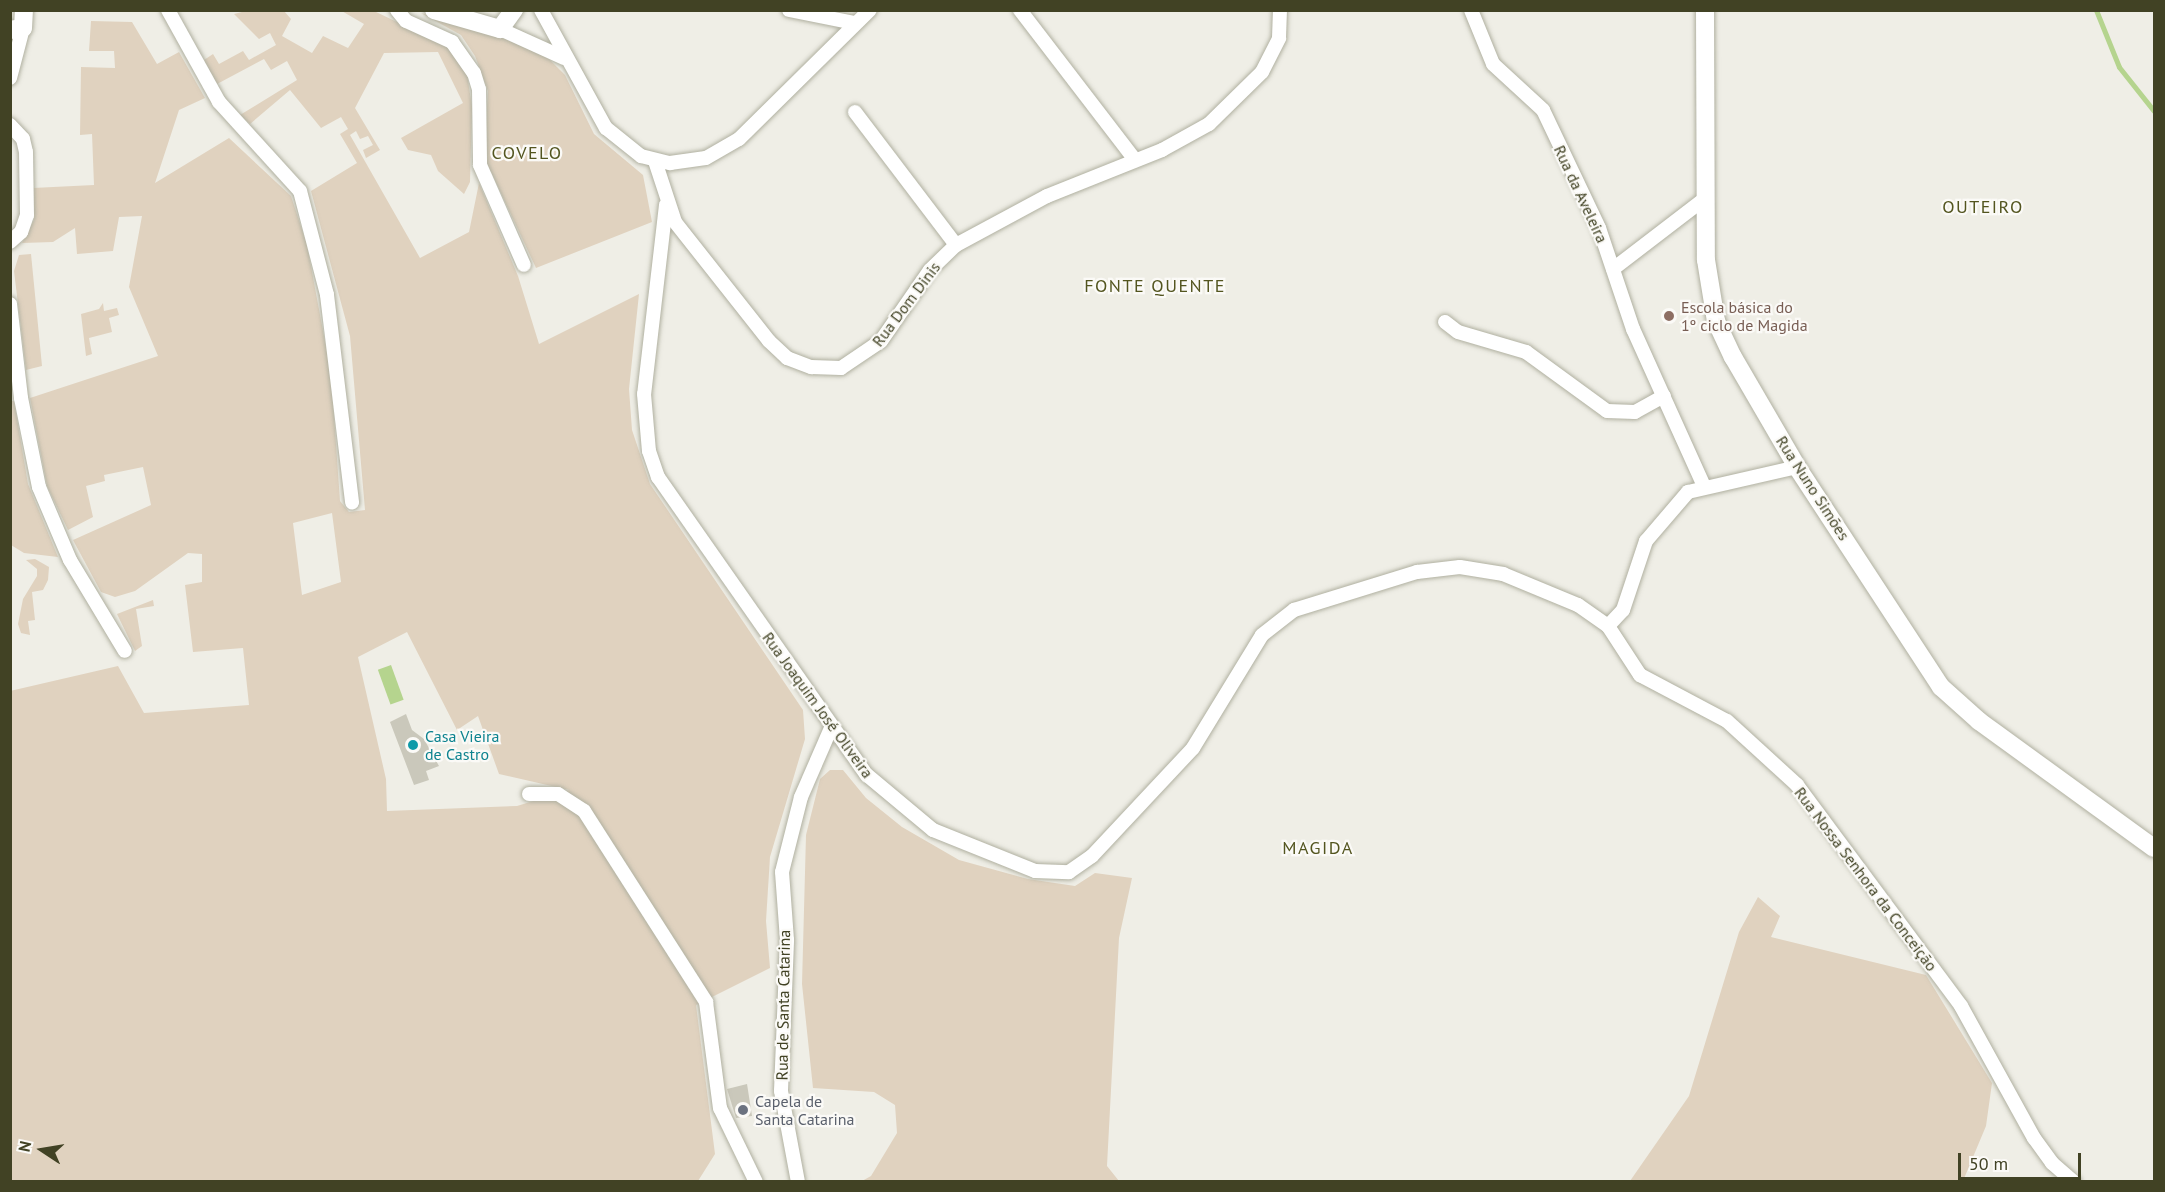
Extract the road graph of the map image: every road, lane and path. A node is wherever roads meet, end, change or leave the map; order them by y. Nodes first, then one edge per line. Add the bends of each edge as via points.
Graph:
1 (168, 10) edge
2 (397, 10) edge
3 (434, 10) edge
4 (514, 10) edge
5 (541, 10) edge
6 (789, 10) edge
7 (870, 10) edge
8 (1020, 10) edge
9 (1280, 10) edge
10 (1471, 10) edge
11 (1705, 10) edge
12 (19, 23) edge
13 (854, 24) junction
14 (500, 29) junction
15 (564, 58) junction
16 (10, 78) edge
17 (855, 112) dead end
18 (10, 126) edge
19 (1135, 160) junction
20 (655, 161) junction
21 (1703, 200) junction
22 (666, 205) junction
23 (10, 242) edge
24 (956, 245) junction
25 (524, 265) dead end
26 (1613, 269) junction
27 (10, 304) edge
28 (1445, 322) dead end
29 (1664, 396) junction
30 (1797, 467) junction
31 (1703, 484) junction
32 (352, 502) dead end
33 (1608, 626) junction
34 (125, 651) dead end
35 (831, 728) junction
36 (529, 794) dead end
37 (2154, 848) edge
38 (756, 1182) edge
39 (798, 1182) edge
40 (2074, 1182) edge

1 - 32 street via 219,102 300,191 327,295
2 - 25 street via 406,21 452,42 474,73 480,165
3 - 14 street
4 - 14 street
5 - 15 street
6 - 13 street
7 - 13 street
8 - 19 street
9 - 19 street, Rua Dom Dinis via 1271,56 1242,92 1188,139
10 - 26 street, Rua da Aveleira via 1493,64 1543,110
11 - 21 street, Rua Nuno Simões
12 - 16 street
13 - 20 street via 723,151 685,162
14 - 15 street
15 - 20 street via 606,128 629,149
17 - 24 street
18 - 23 street via 23,139 26,152 27,215 21,232
19 - 24 street, Rua Dom Dinis via 1047,196
20 - 22 street, Rua Dom Dinis
21 - 26 street
21 - 30 street, Rua Nuno Simões via 1716,321
22 - 24 street, Rua Dom Dinis via 769,341 787,357 821,369 850,364 881,342 930,270
22 - 35 street, Rua Joaquim José Oliveira via 644,394 649,451 673,501
26 - 29 street, Rua da Aveleira via 1633,330
27 - 34 street via 21,398 39,487 70,560
28 - 29 street via 1458,332 1526,352 1607,411 1635,412
29 - 31 street, Rua da Aveleira
30 - 31 street via 1756,479
30 - 37 street, Rua Nuno Simões via 1941,687 1986,726
31 - 33 street via 1688,492 1646,541 1623,610
33 - 35 street, Rua Joaquim José Oliveira via 1578,605 1503,574 1460,567 1417,572 1294,610 1262,635 1193,748 1092,856 1081,866 1057,874 995,858 933,830 886,794
33 - 40 street, Rua Nossa Senhora da Conceição via 1640,675 1727,721 1797,786 1967,1014 2034,1138 2052,1163
35 - 39 street, Rua de Santa Catarina via 801,797 782,872 787,940 781,1091
36 - 38 street via 558,794 584,811 706,1002 720,1108

